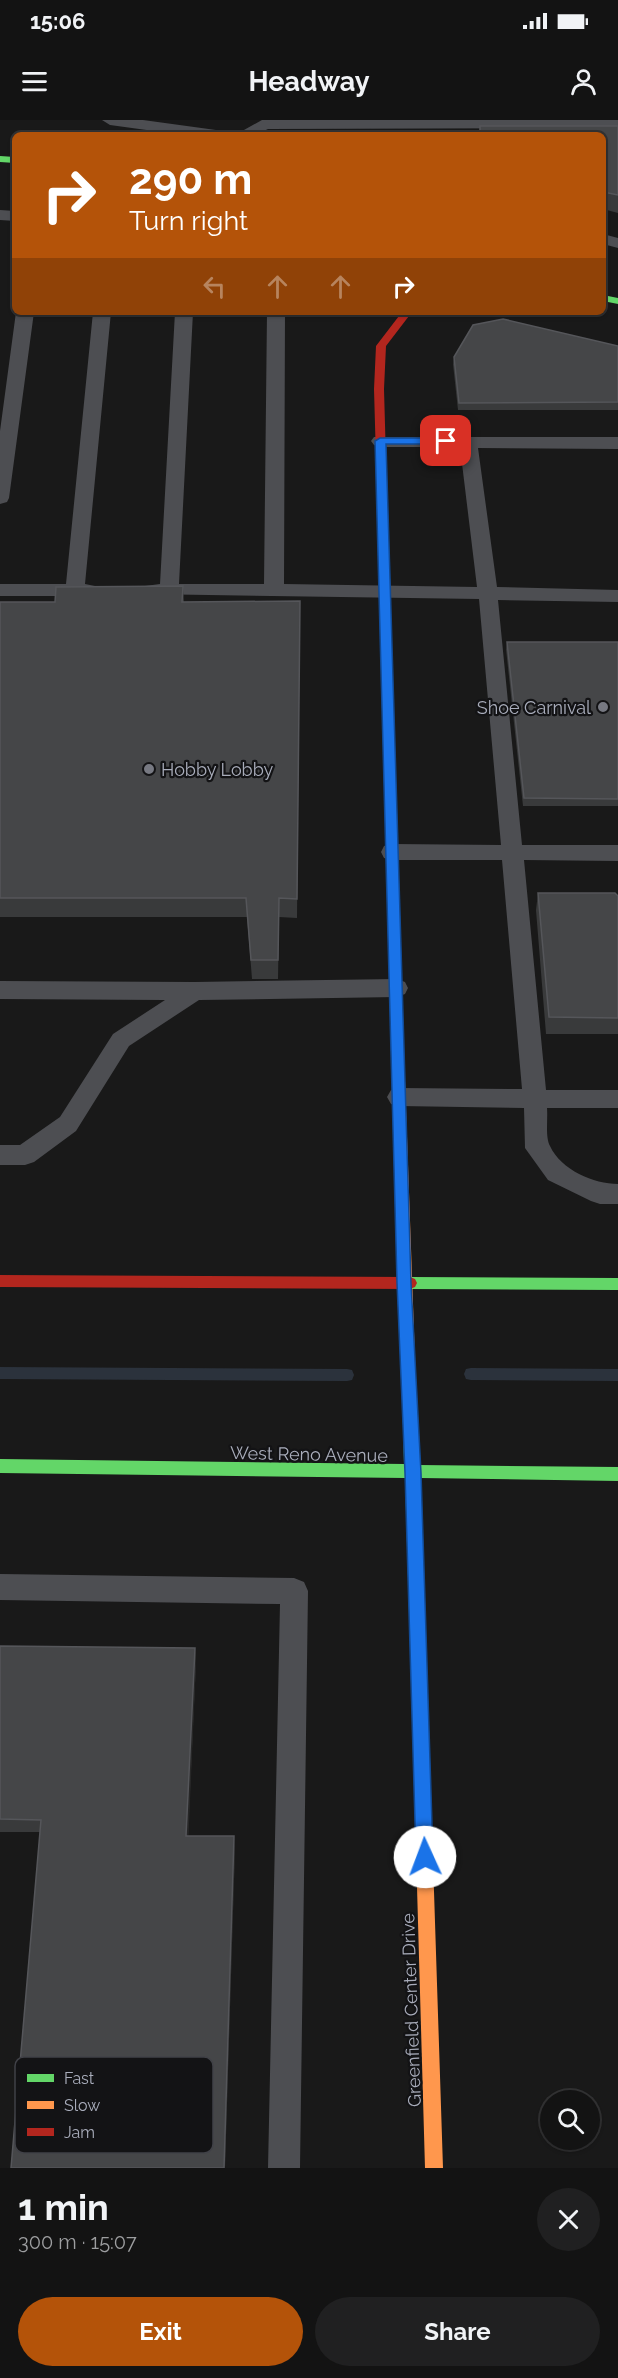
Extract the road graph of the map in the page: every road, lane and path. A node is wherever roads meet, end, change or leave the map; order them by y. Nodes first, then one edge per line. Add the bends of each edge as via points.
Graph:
1 (419, 121) edge
2 (488, 121) edge
3 (618, 123) edge
4 (119, 124) edge
5 (190, 132) edge
6 (249, 132) edge
7 (432, 132) edge
8 (25, 315) edge
9 (102, 315) edge
10 (184, 315) edge
11 (276, 315) edge
12 (405, 315) edge
13 (380, 441) junction
14 (468, 441) junction
15 (618, 443) edge
16 (0, 498) edge
17 (0, 590) edge
18 (75, 590) junction
19 (110, 590) edge
20 (134, 590) edge
21 (169, 590) junction
22 (274, 590) junction
23 (385, 591) junction
24 (488, 593) junction
25 (618, 596) edge
26 (392, 852) junction
27 (512, 852) junction
28 (618, 853) edge
29 (397, 988) junction
30 (0, 990) edge
31 (195, 991) junction
32 (399, 1097) junction
33 (535, 1099) junction
34 (618, 1099) edge
35 (0, 1155) edge
36 (618, 1194) edge
37 (0, 1281) edge
38 (404, 1283) junction
39 (618, 1284) edge
40 (0, 1466) edge
41 (413, 1473) junction
42 (618, 1474) edge
43 (0, 1587) edge
44 (284, 2168) edge
45 (434, 2168) edge

1 - 2 lane
1 - 6 lane via 265,124
1 - 7 lane
2 - 3 lane
4 - 5 lane
8 - 16 lane
9 - 18 lane
10 - 21 lane
11 - 22 lane
12 - 13 street, Greenfield Center Drive via 381,346
13 - 14 lane
13 - 23 street, Greenfield Center Drive
14 - 15 lane
14 - 24 lane
17 - 18 lane
18 - 19 lane
20 - 21 lane
21 - 22 lane
22 - 23 lane
23 - 24 lane
23 - 26 street, Greenfield Center Drive
24 - 25 lane
24 - 27 lane
26 - 27 lane
26 - 29 street, Greenfield Center Drive
27 - 28 lane
27 - 33 lane
29 - 31 lane
29 - 32 street, Greenfield Center Drive
30 - 31 lane
31 - 35 lane via 121,1040 68,1124 25,1155
32 - 33 lane
32 - 38 street, Greenfield Center Drive
33 - 34 lane
33 - 36 lane via 537,1148 557,1173 600,1194
37 - 38 street
38 - 39 street
38 - 41 street, Greenfield Center Drive
40 - 41 street, West Reno Avenue
41 - 42 street, West Reno Avenue
41 - 45 street, Greenfield Center Drive
43 - 44 lane via 294,1591

